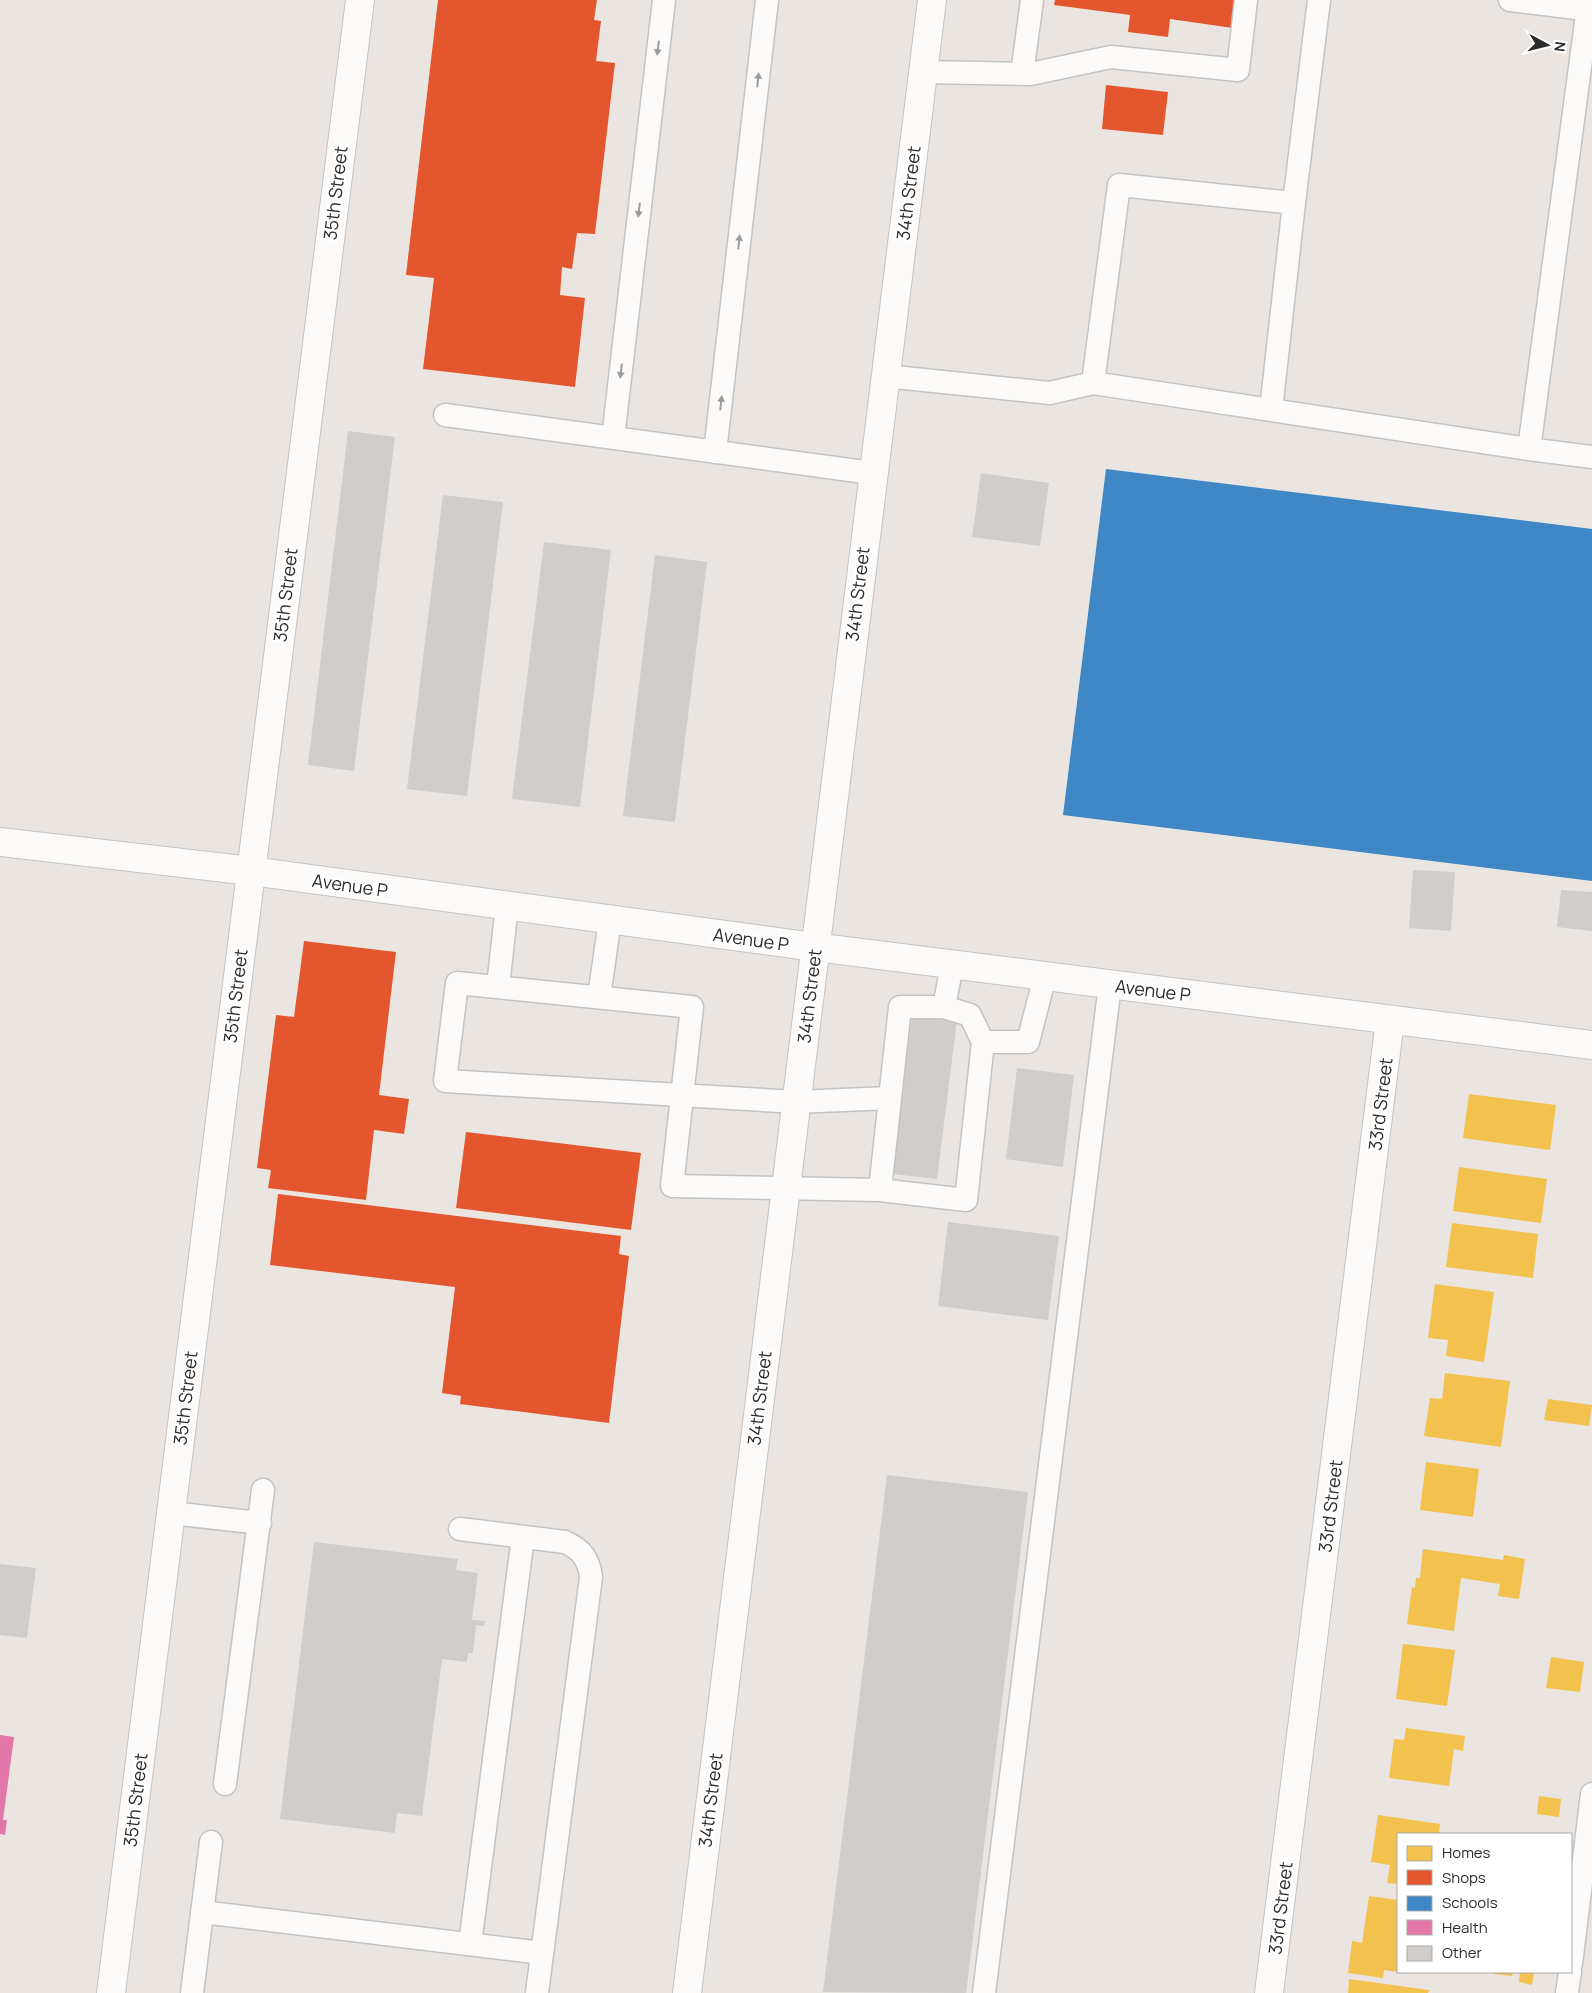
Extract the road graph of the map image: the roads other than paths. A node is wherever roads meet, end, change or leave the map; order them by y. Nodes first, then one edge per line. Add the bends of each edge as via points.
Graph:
1 (360, 0) edge
2 (664, 0) edge
3 (767, 0) edge
4 (932, 0) edge
5 (1032, 0) edge
6 (1246, 0) edge
7 (1319, 0) edge
8 (1510, 0) edge
9 (1589, 6) edge
10 (923, 72) junction
11 (1022, 74) junction
12 (1294, 203) junction
13 (885, 376) junction
14 (1094, 383) junction
15 (1271, 410) junction
16 (445, 415) dead end
17 (613, 438) junction
18 (1529, 449) junction
19 (716, 452) junction
20 (1592, 456) edge
21 (872, 473) junction
22 (0, 842) edge
23 (251, 871) junction
24 (507, 906) junction
25 (610, 920) junction
26 (815, 947) junction
27 (952, 965) junction
28 (1045, 976) junction
29 (1110, 985) junction
30 (498, 986) junction
31 (599, 997) junction
32 (944, 1007) junction
33 (1390, 1020) junction
34 (983, 1042) junction
35 (1592, 1046) edge
36 (682, 1096) junction
37 (889, 1098) junction
38 (796, 1102) junction
39 (785, 1188) junction
40 (880, 1190) junction
41 (263, 1490) dead end
42 (171, 1513) junction
43 (260, 1523) junction
44 (460, 1529) dead end
45 (522, 1537) junction
46 (225, 1784) dead end
47 (1592, 1794) edge
48 (211, 1842) dead end
49 (202, 1912) junction
50 (470, 1944) junction
51 (542, 1953) junction
52 (1572, 1956) edge
53 (1570, 1973) edge
54 (111, 1993) edge
55 (192, 1993) edge
56 (537, 1993) edge
57 (687, 1993) edge
58 (984, 1993) edge
59 (1269, 1993) edge
60 (1567, 1993) edge

1 - 23 street, 35th Street
2 -> 17 lane
19 -> 3 lane
4 - 10 street, 34th Street
5 - 11 lane
6 - 11 lane via 1238,70 1110,57
7 - 12 lane
8 - 9 lane
9 - 18 lane
10 - 11 lane
10 - 13 street, 34th Street
12 - 14 lane via 1119,185
12 - 15 lane
13 - 14 lane via 1050,393
13 - 21 street, 34th Street
14 - 15 lane
15 - 18 lane
16 - 17 lane
17 - 19 lane
18 - 20 lane
19 - 21 lane
21 - 26 street, 34th Street
22 - 23 street, Avenue P
23 - 24 street, Avenue P
23 - 42 street, 35th Street
24 - 25 street, Avenue P
24 - 30 lane
25 - 26 street, Avenue P
25 - 31 lane
26 - 27 street, Avenue P
26 - 38 street, 34th Street
27 - 28 street, Avenue P
27 - 32 lane
28 - 29 street, Avenue P
28 - 34 lane via 1028,1042
29 - 33 street, Avenue P
29 - 58 lane
30 - 31 lane
30 - 36 lane via 457,983 445,1081
31 - 36 lane via 692,1007
32 - 34 lane via 970,1015
32 - 37 lane via 900,1007
33 - 35 street, Avenue P
33 - 59 street, 33rd Street
34 - 40 lane via 966,1200
36 - 38 lane
36 - 39 lane via 672,1186
37 - 38 lane
37 - 40 lane
38 - 39 street, 34th Street
39 - 40 lane
39 - 57 street, 34th Street
41 - 43 lane
42 - 43 lane
42 - 54 street, 35th Street
43 - 46 lane
44 - 45 lane
45 - 50 lane
45 - 51 lane via 564,1542 576,1547 590,1567 591,1577
47 - 52 lane
48 - 49 lane
49 - 50 lane
49 - 55 lane
50 - 51 lane
51 - 56 lane
53 - 60 lane

